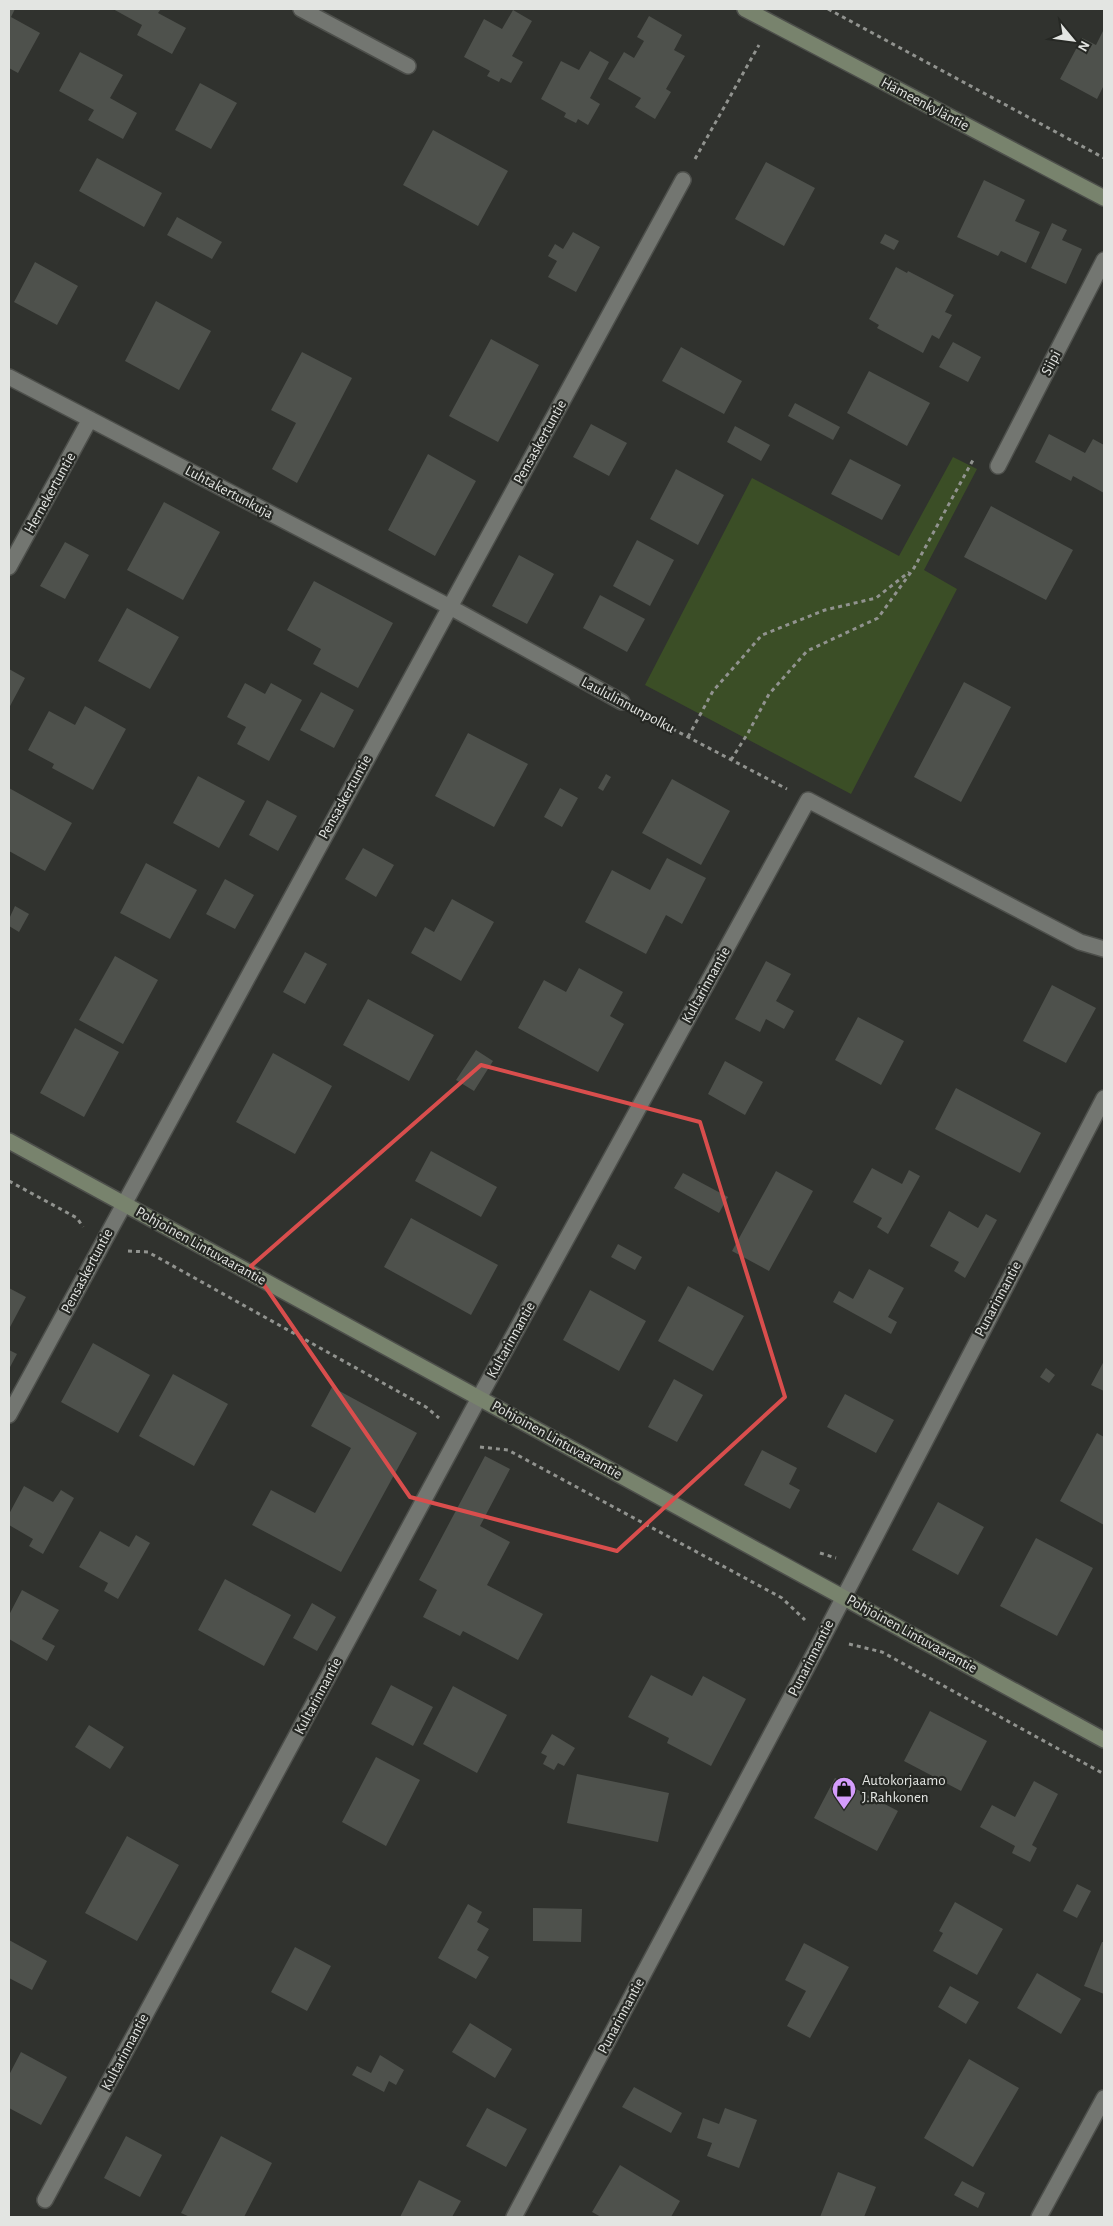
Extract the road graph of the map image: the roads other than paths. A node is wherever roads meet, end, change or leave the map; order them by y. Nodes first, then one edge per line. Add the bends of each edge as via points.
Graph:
1 (301, 9) edge
2 (745, 9) edge
3 (408, 66) dead end
4 (683, 180) road end
5 (1104, 198) edge
6 (1104, 260) edge
7 (9, 377) edge
8 (90, 419) junction
9 (998, 466) dead end
10 (9, 567) edge
11 (450, 607) junction
12 (622, 702) road end
13 (1104, 949) edge
14 (1104, 1098) edge
15 (9, 1141) edge
16 (123, 1204) junction
17 (479, 1398) junction
18 (9, 1414) edge
19 (843, 1596) junction
20 (1104, 1740) edge
21 (1104, 2098) edge
22 (44, 2200) dead end
23 (514, 2217) edge
24 (1039, 2217) edge

1 - 3 street
2 - 5 street, Hämeenkyläntie
4 - 11 street, Pensaskertuntie
6 - 9 street, Siipi
7 - 8 street, Luhtakertunkuja
8 - 10 street, Hernekertuntie
8 - 11 street, Luhtakertunkuja
11 - 12 street, Laululinnunpolku
11 - 16 street, Pensaskertuntie
13 - 17 street, Kultarinnantie via 1080,942 808,800
14 - 19 street, Punarinnantie
15 - 16 street, Pohjoinen Lintuvaarantie
16 - 17 street, Pohjoinen Lintuvaarantie
16 - 18 street, Pensaskertuntie
17 - 19 street, Pohjoinen Lintuvaarantie
17 - 22 street, Kultarinnantie
19 - 20 street, Pohjoinen Lintuvaarantie
19 - 23 street, Punarinnantie
21 - 24 street

